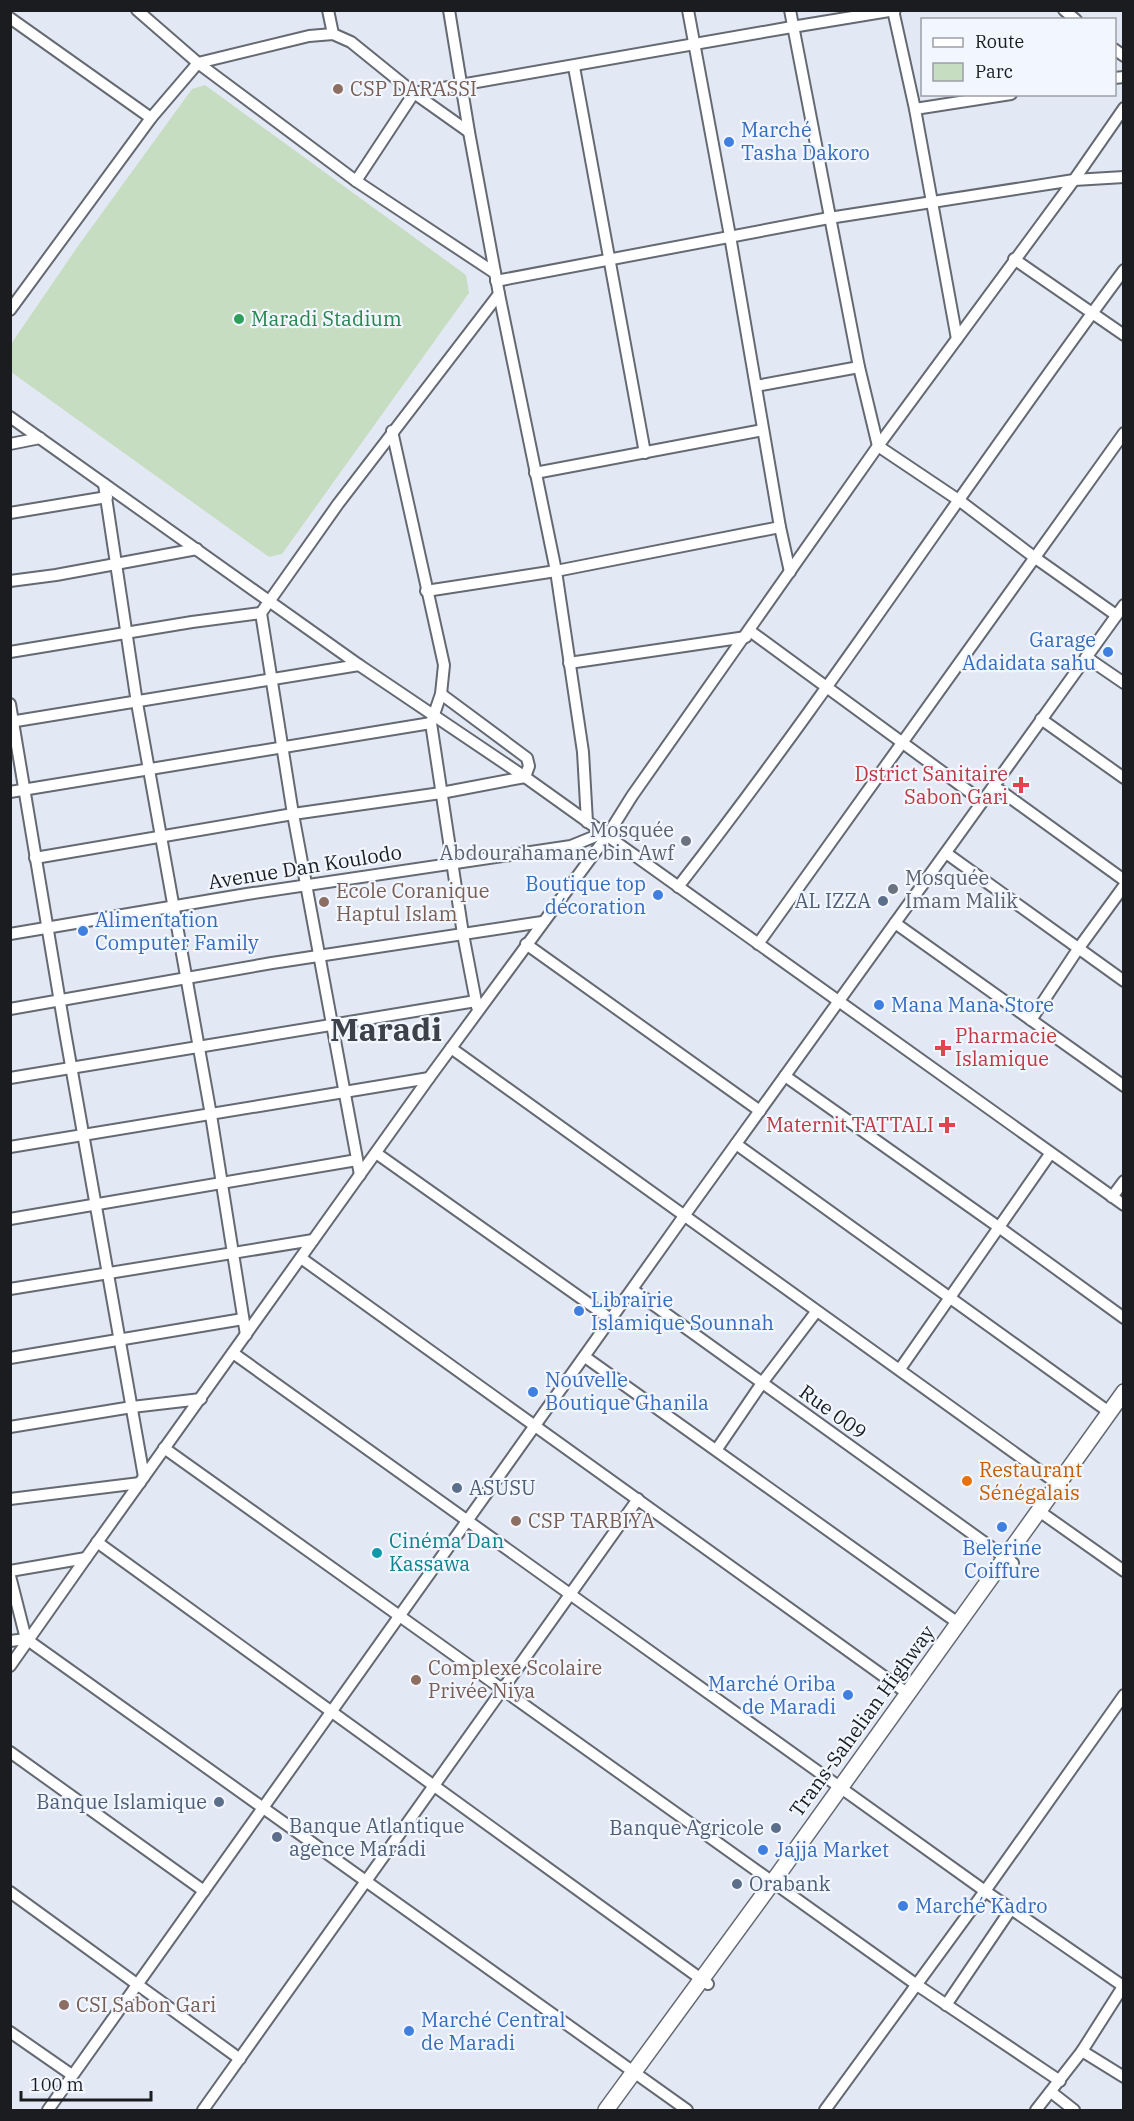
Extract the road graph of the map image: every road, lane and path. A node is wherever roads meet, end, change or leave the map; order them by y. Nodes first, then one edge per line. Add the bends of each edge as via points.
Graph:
1 (137, 10) edge
2 (328, 10) edge
3 (449, 10) edge
4 (688, 10) edge
5 (790, 10) edge
6 (894, 11) edge
7 (10, 18) edge
8 (792, 27) junction
9 (333, 34) junction
10 (694, 44) junction
11 (198, 63) junction
12 (574, 67) junction
13 (461, 86) junction
14 (414, 93) junction
15 (999, 96) edge
16 (1124, 108) edge
17 (915, 110) junction
18 (151, 118) junction
19 (469, 132) junction
20 (1124, 177) edge
21 (1074, 180) junction
22 (356, 181) junction
23 (932, 202) junction
24 (829, 218) junction
25 (730, 236) junction
26 (610, 258) junction
27 (1014, 259) junction
28 (1124, 270) edge
29 (496, 277) junction
30 (498, 294) junction
31 (10, 310) edge
32 (1092, 313) junction
33 (1124, 335) edge
34 (957, 339) junction
35 (859, 367) junction
36 (756, 386) junction
37 (10, 417) edge
38 (763, 430) junction
39 (392, 431) junction
40 (1124, 433) edge
41 (40, 438) junction
42 (10, 444) edge
43 (878, 446) junction
44 (645, 453) junction
45 (535, 473) junction
46 (104, 484) junction
47 (106, 497) junction
48 (960, 501) junction
49 (10, 513) edge
50 (780, 528) junction
51 (197, 549) junction
52 (1034, 557) junction
53 (117, 564) junction
54 (556, 571) junction
55 (790, 572) junction
56 (10, 581) edge
57 (426, 591) junction
58 (268, 600) junction
59 (1124, 605) edge
60 (261, 613) junction
61 (1116, 615) junction
62 (127, 633) junction
63 (748, 634) junction
64 (10, 652) edge
65 (1086, 657) junction
66 (569, 663) junction
67 (359, 665) junction
68 (271, 680) junction
69 (1124, 683) edge
70 (828, 687) junction
71 (441, 694) junction
72 (137, 702) junction
73 (10, 704) edge
74 (433, 719) junction
75 (1041, 719) junction
76 (12, 722) edge
77 (901, 741) junction
78 (282, 748) junction
79 (149, 771) junction
80 (525, 777) junction
81 (1124, 778) edge
82 (994, 786) junction
83 (24, 790) junction
84 (10, 792) edge
85 (441, 793) junction
86 (982, 801) junction
87 (293, 814) junction
88 (587, 822) junction
89 (605, 834) junction
90 (161, 836) junction
91 (946, 853) junction
92 (35, 858) junction
93 (452, 862) junction
94 (1124, 880) edge
95 (306, 885) junction
96 (1124, 886) edge
97 (678, 887) junction
98 (174, 906) junction
99 (542, 922) junction
100 (895, 923) junction
101 (47, 928) junction
102 (10, 934) edge
103 (463, 934) junction
104 (526, 944) junction
105 (758, 944) junction
106 (1077, 949) junction
107 (318, 956) junction
108 (185, 978) junction
109 (1124, 981) edge
110 (60, 1000) junction
111 (838, 1002) junction
112 (477, 1005) junction
113 (10, 1009) edge
114 (1031, 1020) junction
115 (332, 1024) junction
116 (198, 1047) junction
117 (451, 1048) junction
118 (72, 1067) junction
119 (785, 1076) junction
120 (10, 1078) edge
121 (429, 1078) junction
122 (1124, 1086) edge
123 (346, 1093) junction
124 (760, 1112) junction
125 (211, 1115) junction
126 (85, 1134) junction
127 (736, 1144) junction
128 (10, 1147) edge
129 (376, 1153) junction
130 (1050, 1154) junction
131 (357, 1160) junction
132 (360, 1175) junction
133 (1124, 1181) edge
134 (222, 1183) junction
135 (1112, 1197) junction
136 (96, 1204) junction
137 (1124, 1205) edge
138 (684, 1216) junction
139 (10, 1219) edge
140 (1000, 1228) junction
141 (313, 1240) junction
142 (234, 1253) junction
143 (302, 1258) junction
144 (107, 1273) junction
145 (10, 1289) edge
146 (633, 1290) junction
147 (951, 1298) junction
148 (816, 1312) junction
149 (1124, 1318) edge
150 (243, 1319) junction
151 (612, 1320) junction
152 (246, 1335) junction
153 (120, 1340) junction
154 (233, 1353) junction
155 (585, 1357) junction
156 (10, 1358) edge
157 (900, 1370) junction
158 (762, 1383) junction
159 (1124, 1392) edge
160 (201, 1399) junction
161 (132, 1407) junction
162 (1116, 1410) edge
163 (536, 1425) junction
164 (10, 1427) edge
165 (165, 1448) junction
166 (717, 1449) junction
167 (142, 1480) junction
168 (1058, 1484) junction
169 (10, 1499) edge
170 (638, 1499) junction
171 (1043, 1514) junction
172 (469, 1520) junction
173 (98, 1542) junction
174 (86, 1558) junction
175 (1009, 1560) junction
176 (10, 1571) edge
177 (1124, 1571) edge
178 (10, 1576) edge
179 (571, 1595) junction
180 (399, 1617) junction
181 (958, 1623) junction
182 (27, 1640) junction
183 (10, 1641) edge
184 (10, 1666) edge
185 (503, 1691) junction
186 (907, 1693) junction
187 (1124, 1695) edge
188 (332, 1711) junction
189 (10, 1752) edge
190 (434, 1786) junction
191 (844, 1791) junction
192 (264, 1808) junction
193 (366, 1881) junction
194 (776, 1886) junction
195 (204, 1891) junction
196 (985, 1891) junction
197 (10, 1892) edge
198 (1011, 1909) junction
199 (705, 1982) junction
200 (139, 1984) junction
201 (917, 1985) junction
202 (1123, 1986) edge
203 (946, 2005) junction
204 (10, 2032) edge
205 (1082, 2051) junction
206 (240, 2059) junction
207 (640, 2074) junction
208 (72, 2075) junction
209 (1124, 2077) edge
210 (1060, 2081) junction
211 (1051, 2092) junction
212 (48, 2110) edge
213 (202, 2110) edge
214 (606, 2110) edge
215 (618, 2110) edge
216 (687, 2110) edge
217 (825, 2110) edge
218 (1036, 2110) edge
219 (1074, 2110) edge

1 - 11 street
2 - 9 street
3 - 13 street
4 - 10 street
5 - 8 street
6 - 8 street
6 - 17 street
7 - 18 street
8 - 10 street
8 - 24 street
9 - 11 street via 309,36
9 - 14 street via 351,42
10 - 12 street
10 - 25 street
11 - 18 street
11 - 22 street
12 - 13 street
12 - 26 street
13 - 14 street
13 - 19 street
14 - 19 street
14 - 22 street
15 - 17 street
16 - 21 street
17 - 23 street
18 - 31 street
19 - 29 street
20 - 21 street
21 - 23 street
21 - 27 street
22 - 29 street
23 - 24 street
23 - 34 street
24 - 25 street
24 - 35 street
25 - 26 street
25 - 36 street
26 - 29 street
26 - 44 street
27 - 32 street
27 - 34 street
28 - 32 street
29 - 30 street
30 - 39 street
30 - 45 street
32 - 33 street
32 - 48 street
34 - 43 street
35 - 36 street
35 - 43 street
36 - 38 street
37 - 41 street
38 - 44 street
38 - 50 street
39 - 57 street
39 - 58 street
40 - 52 street
41 - 42 street
41 - 46 street
43 - 48 street
43 - 55 street
44 - 45 street
45 - 54 street
46 - 47 street
46 - 51 street
47 - 49 street
47 - 53 street
48 - 52 street
48 - 70 street
50 - 54 street
50 - 55 street
51 - 53 street
51 - 58 street
52 - 61 street
52 - 77 street
53 - 56 street
53 - 62 street
54 - 57 street
54 - 66 street
55 - 63 street
57 - 71 street via 444,665
58 - 60 street
58 - 67 street
59 - 61 street
60 - 62 street
60 - 68 street
61 - 65 street
62 - 64 street
62 - 72 street
63 - 66 street
63 - 70 street
63 - 89 street
65 - 69 street
65 - 75 street
66 - 88 street via 583,752
67 - 68 street
67 - 74 street
68 - 72 street
68 - 78 street
70 - 77 street
70 - 97 street
71 - 74 street
71 - 80 street via 527,758
72 - 76 street
72 - 79 street
73 - 76 street
74 - 78 street
74 - 80 street
74 - 85 street
75 - 81 street
75 - 82 street
76 - 83 street
77 - 86 street
77 - 105 street
78 - 79 street
78 - 87 street
79 - 83 street
79 - 90 street
80 - 85 street
80 - 88 street
82 - 86 street
82 - 94 street
83 - 84 street
83 - 92 street
85 - 87 street
85 - 93 street
86 - 91 street
87 - 90 street
87 - 95 street
88 - 89 street
89 - 93 street, Avenue Dan Koulodo via 571,846
89 - 97 street
89 - 99 street
90 - 92 street
90 - 98 street
91 - 100 street
91 - 106 street
92 - 101 street
93 - 95 street, Avenue Dan Koulodo
93 - 103 street
95 - 98 street, Avenue Dan Koulodo
95 - 107 street
96 - 106 street
97 - 105 street
98 - 101 street, Avenue Dan Koulodo
98 - 108 street
99 - 103 street
99 - 104 street
100 - 111 street
100 - 114 street
101 - 102 street, Avenue Dan Koulodo
101 - 110 street
103 - 107 street
103 - 112 street
104 - 112 street
104 - 124 street
105 - 111 street
106 - 109 street
106 - 114 street
107 - 108 street
107 - 115 street
108 - 110 street
108 - 116 street
110 - 113 street
110 - 118 street
111 - 119 street
111 - 130 street
112 - 115 street
112 - 117 street
114 - 122 street
115 - 116 street
115 - 123 street
116 - 118 street
116 - 125 street
117 - 121 street
117 - 138 street
118 - 120 street
118 - 126 street
119 - 124 street
119 - 140 street
121 - 123 street
121 - 129 street
123 - 125 street
123 - 131 street
124 - 127 street
125 - 126 street
125 - 134 street
126 - 128 street
126 - 136 street
127 - 138 street
127 - 147 street
129 - 132 street
129 - 151 street
130 - 135 street
130 - 140 street
131 - 132 street
131 - 134 street
132 - 141 street
133 - 135 street
134 - 136 street
134 - 142 street
135 - 137 street
136 - 139 street
136 - 144 street
138 - 146 street
138 - 148 street
140 - 147 street
140 - 149 street
141 - 142 street
141 - 143 street
142 - 144 street
142 - 150 street
143 - 152 street
143 - 163 street
144 - 145 street
144 - 153 street
146 - 151 street
146 - 158 street, Rue 009
147 - 157 street
147 - 162 street
148 - 157 street
148 - 158 street
150 - 152 street
150 - 153 street
151 - 155 street
152 - 154 street
153 - 156 street
153 - 161 street
154 - 160 street
154 - 172 street
155 - 163 street
155 - 166 street
157 - 168 street
158 - 166 street
158 - 175 street, Rue 009
159 - 162 highway, Trans-Sahelian Highway
160 - 161 street
160 - 165 street
161 - 164 street
161 - 167 street
162 - 168 highway, Trans-Sahelian Highway
162 - 171 highway, Trans-Sahelian Highway
163 - 170 street
163 - 172 street
165 - 167 street
165 - 180 street
166 - 181 street
167 - 169 street
167 - 173 street
168 - 171 highway, Trans-Sahelian Highway
170 - 179 street
170 - 186 street
171 - 175 highway, Trans-Sahelian Highway
171 - 177 street
172 - 179 street
172 - 180 street
173 - 174 street
173 - 188 street
174 - 176 street
174 - 182 street
175 - 181 highway, Trans-Sahelian Highway
175 - 191 highway, Trans-Sahelian Highway
178 - 182 street
179 - 185 street
179 - 191 street
180 - 185 street
180 - 188 street
181 - 186 highway, Trans-Sahelian Highway
182 - 183 street
182 - 184 street
182 - 192 street
185 - 190 street
185 - 194 street
186 - 191 highway, Trans-Sahelian Highway
187 - 196 street
188 - 190 street
188 - 192 street
189 - 195 street
190 - 193 street
190 - 199 street
191 - 194 highway, Trans-Sahelian Highway
191 - 196 street
192 - 193 street
192 - 195 street
193 - 206 street
193 - 207 street
194 - 199 highway, Trans-Sahelian Highway
194 - 201 street
195 - 200 street
196 - 198 street
196 - 201 street
197 - 200 street
198 - 202 street
198 - 203 street
199 - 207 highway, Trans-Sahelian Highway
200 - 206 street
200 - 208 street
201 - 203 street
201 - 217 street
202 - 205 street
203 - 210 street
204 - 208 street
205 - 209 street
205 - 210 street
206 - 213 street
207 - 214 highway
207 - 215 highway
207 - 216 street
208 - 212 street
210 - 211 street
211 - 218 street
211 - 219 street

